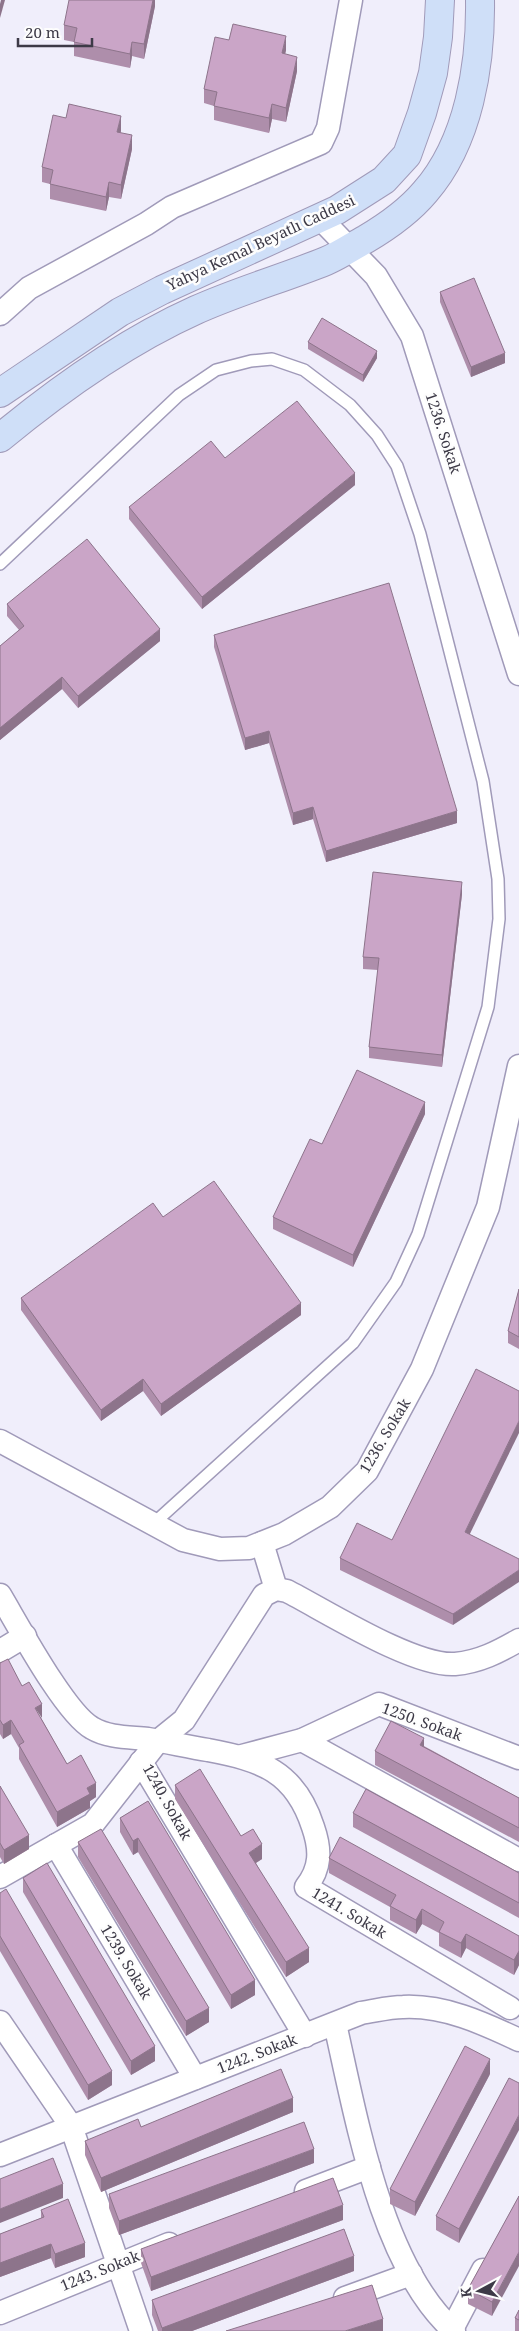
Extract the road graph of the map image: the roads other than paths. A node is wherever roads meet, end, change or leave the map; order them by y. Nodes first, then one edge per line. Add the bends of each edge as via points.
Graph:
1 (351, 0) edge
2 (440, 0) edge
3 (480, 0) edge
4 (320, 218) junction
5 (351, 248) junction
6 (0, 314) edge
7 (0, 393) edge
8 (0, 438) edge
9 (0, 564) edge
10 (519, 674) edge
11 (519, 1066) edge
12 (0, 1441) edge
13 (153, 1524) junction
14 (262, 1543) junction
15 (276, 1589) junction
16 (0, 1594) edge
17 (25, 1636) junction
18 (519, 1640) edge
19 (0, 1651) edge
20 (302, 1740) junction
21 (158, 1741) junction
22 (242, 1756) junction
23 (519, 1758) edge
24 (141, 1762) junction
25 (56, 1845) junction
26 (519, 1860) edge
27 (0, 1877) edge
28 (515, 2000) edge
29 (0, 2022) edge
30 (335, 2024) junction
31 (499, 2031) junction
32 (305, 2036) junction
33 (519, 2040) edge
34 (195, 2078) junction
35 (71, 2126) junction
36 (0, 2155) edge
37 (368, 2167) junction
38 (285, 2199) edge
39 (192, 2235) edge
40 (492, 2252) edge
41 (118, 2263) junction
42 (411, 2274) junction
43 (328, 2304) edge
44 (0, 2313) edge
45 (142, 2331) edge
46 (452, 2331) edge

1 - 6 street via 328,128 321,143 172,207 29,288
2 - 4 main road, Yahya Kemal Beyatlı Caddesi via 433,73 407,155 368,193
3 - 5 main road via 472,87 465,118 449,157 414,204
4 - 5 street, 1236. Sokak
4 - 7 main road, Yahya Kemal Beyatlı Caddesi via 153,294 72,343
5 - 8 main road via 328,260 196,310 86,374
5 - 10 street, 1236. Sokak via 376,276 412,336
9 - 13 lane via 179,395 216,370 272,359 304,370 350,405 377,435 397,466 420,534 483,781 498,879 499,919 488,1007 418,1234 396,1282 353,1343
11 - 14 street, 1236. Sokak via 488,1207 422,1369 398,1418 367,1472 330,1507
12 - 13 street, 1236. Sokak
13 - 14 street, 1236. Sokak via 183,1540 220,1549 249,1548
14 - 15 street
15 - 18 street via 287,1591 413,1657 437,1663 454,1664 490,1657
15 - 21 street via 264,1595 184,1720
16 - 17 street, 1240. Sokak
17 - 19 street
17 - 21 street, 1240. Sokak via 72,1710 91,1728 109,1735
20 - 22 street, 1250. Sokak
20 - 23 street, 1250. Sokak via 379,1704
20 - 26 street
21 - 22 street, 1241. Sokak
21 - 24 street, 1240. Sokak
22 - 28 street, 1241. Sokak via 270,1767 287,1780 310,1816 320,1859 306,1887
24 - 25 street via 93,1824
24 - 32 street, 1240. Sokak
25 - 27 street
25 - 34 street, 1239. Sokak
28 - 31 street
29 - 35 street
30 - 31 street, 1242. Sokak via 361,2013 404,2007 438,2009
30 - 32 street, 1242. Sokak
30 - 37 street
31 - 33 street, 1242. Sokak
32 - 34 street, 1242. Sokak
34 - 35 street, 1242. Sokak
35 - 36 street, 1242. Sokak
35 - 41 street
37 - 38 street
37 - 42 street via 394,2241
39 - 41 street, 1243. Sokak
40 - 46 street
41 - 44 street, 1243. Sokak
41 - 45 street
42 - 43 street
42 - 46 street

